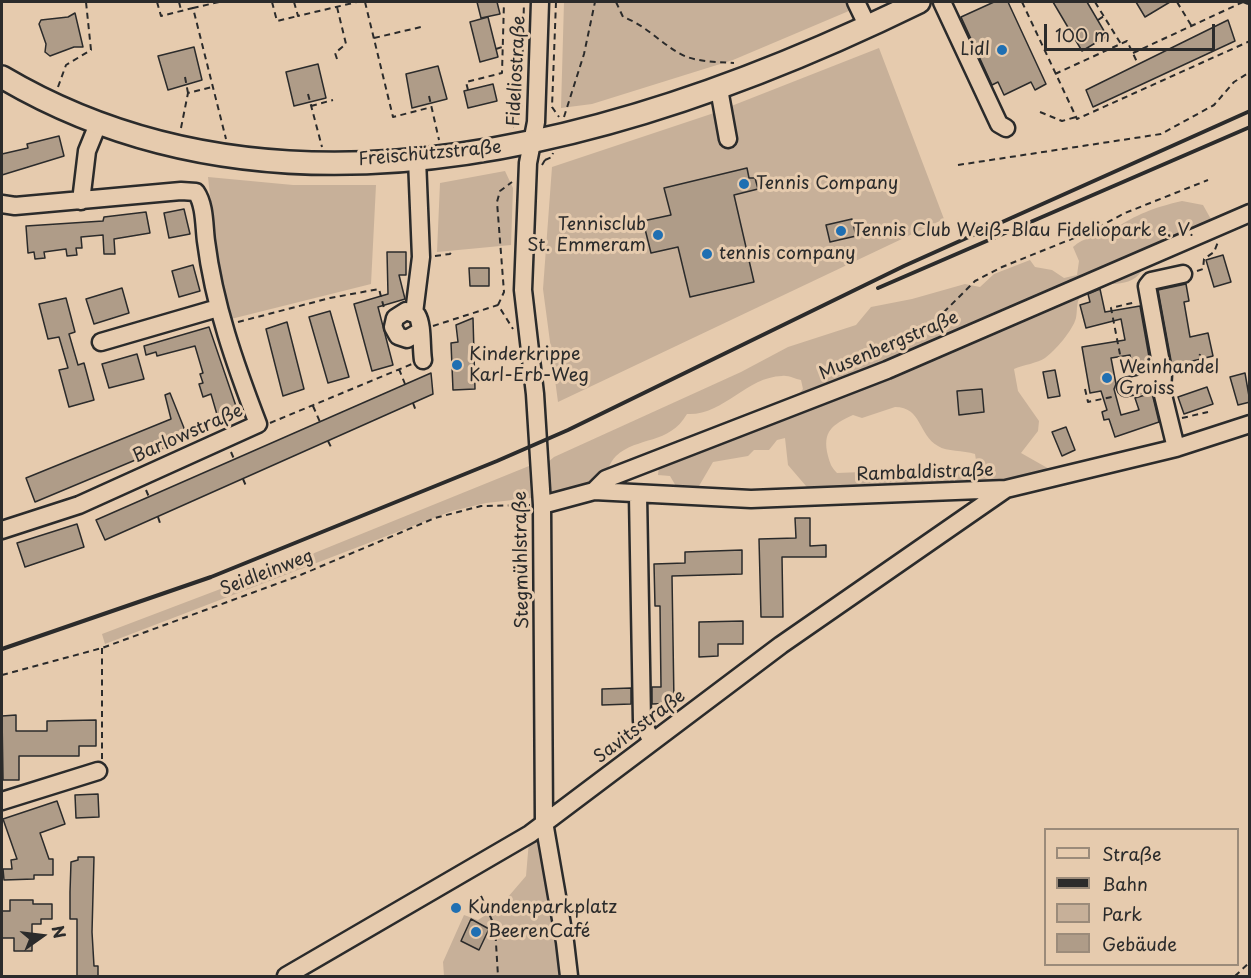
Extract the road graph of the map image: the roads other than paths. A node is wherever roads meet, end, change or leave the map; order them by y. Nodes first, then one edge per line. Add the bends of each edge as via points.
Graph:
1 (540, 2) edge
2 (856, 2) edge
3 (919, 2) edge
4 (942, 2) edge
5 (868, 27) junction
6 (2, 77) edge
7 (719, 89) junction
8 (99, 124) junction
9 (1006, 128) dead end
10 (728, 139) dead end
11 (533, 142) junction
12 (417, 159) junction
13 (81, 201) junction
14 (2, 204) edge
15 (1250, 213) edge
16 (1183, 274) road end
17 (218, 308) junction
18 (418, 324) junction
19 (101, 342) dead end
20 (423, 360) road end
21 (1163, 379) junction
22 (1126, 387) road end
23 (1250, 424) edge
24 (1176, 448) junction
25 (1006, 489) junction
26 (594, 491) junction
27 (638, 495) junction
28 (542, 505) junction
29 (2, 530) edge
30 (652, 742) junction
31 (98, 771) road end
32 (2, 801) edge
33 (544, 822) junction
34 (286, 976) edge
35 (569, 976) edge

1 - 11 street, Fideliostraße
2 - 5 street
3 - 5 main road, Freischützstraße
4 - 9 street via 999,124
5 - 7 main road, Freischützstraße
6 - 8 main road, Freischützstraße
7 - 10 street
7 - 11 main road, Freischützstraße
8 - 12 main road, Freischützstraße via 163,144 238,157 322,162
8 - 13 street via 87,151
11 - 12 main road, Freischützstraße
11 - 28 street, Stegmühlstraße via 528,163 523,290
12 - 18 street via 421,257 412,294
13 - 14 street
13 - 17 street via 196,192 201,202
15 - 26 street, Musenbergstraße via 887,370 606,479
16 - 21 street via 1151,281 1147,286
17 - 19 street
17 - 29 street, Barlowstraße via 258,424 78,505
18 - 18 street via 407,339 398,336 393,327 401,312
18 - 20 street
21 - 22 street
21 - 24 street
23 - 24 street, Rambaldistraße
24 - 25 street, Rambaldistraße
25 - 27 street, Rambaldistraße via 751,499
25 - 30 street, Savitsstraße via 781,645
26 - 27 street, Rambaldistraße
26 - 28 street, Musenbergstraße
27 - 30 street via 642,721
28 - 33 street, Stegmühlstraße
30 - 33 street, Savitsstraße
31 - 32 street
33 - 34 street, Savitsstraße via 530,834
33 - 35 street, Stegmühlstraße

